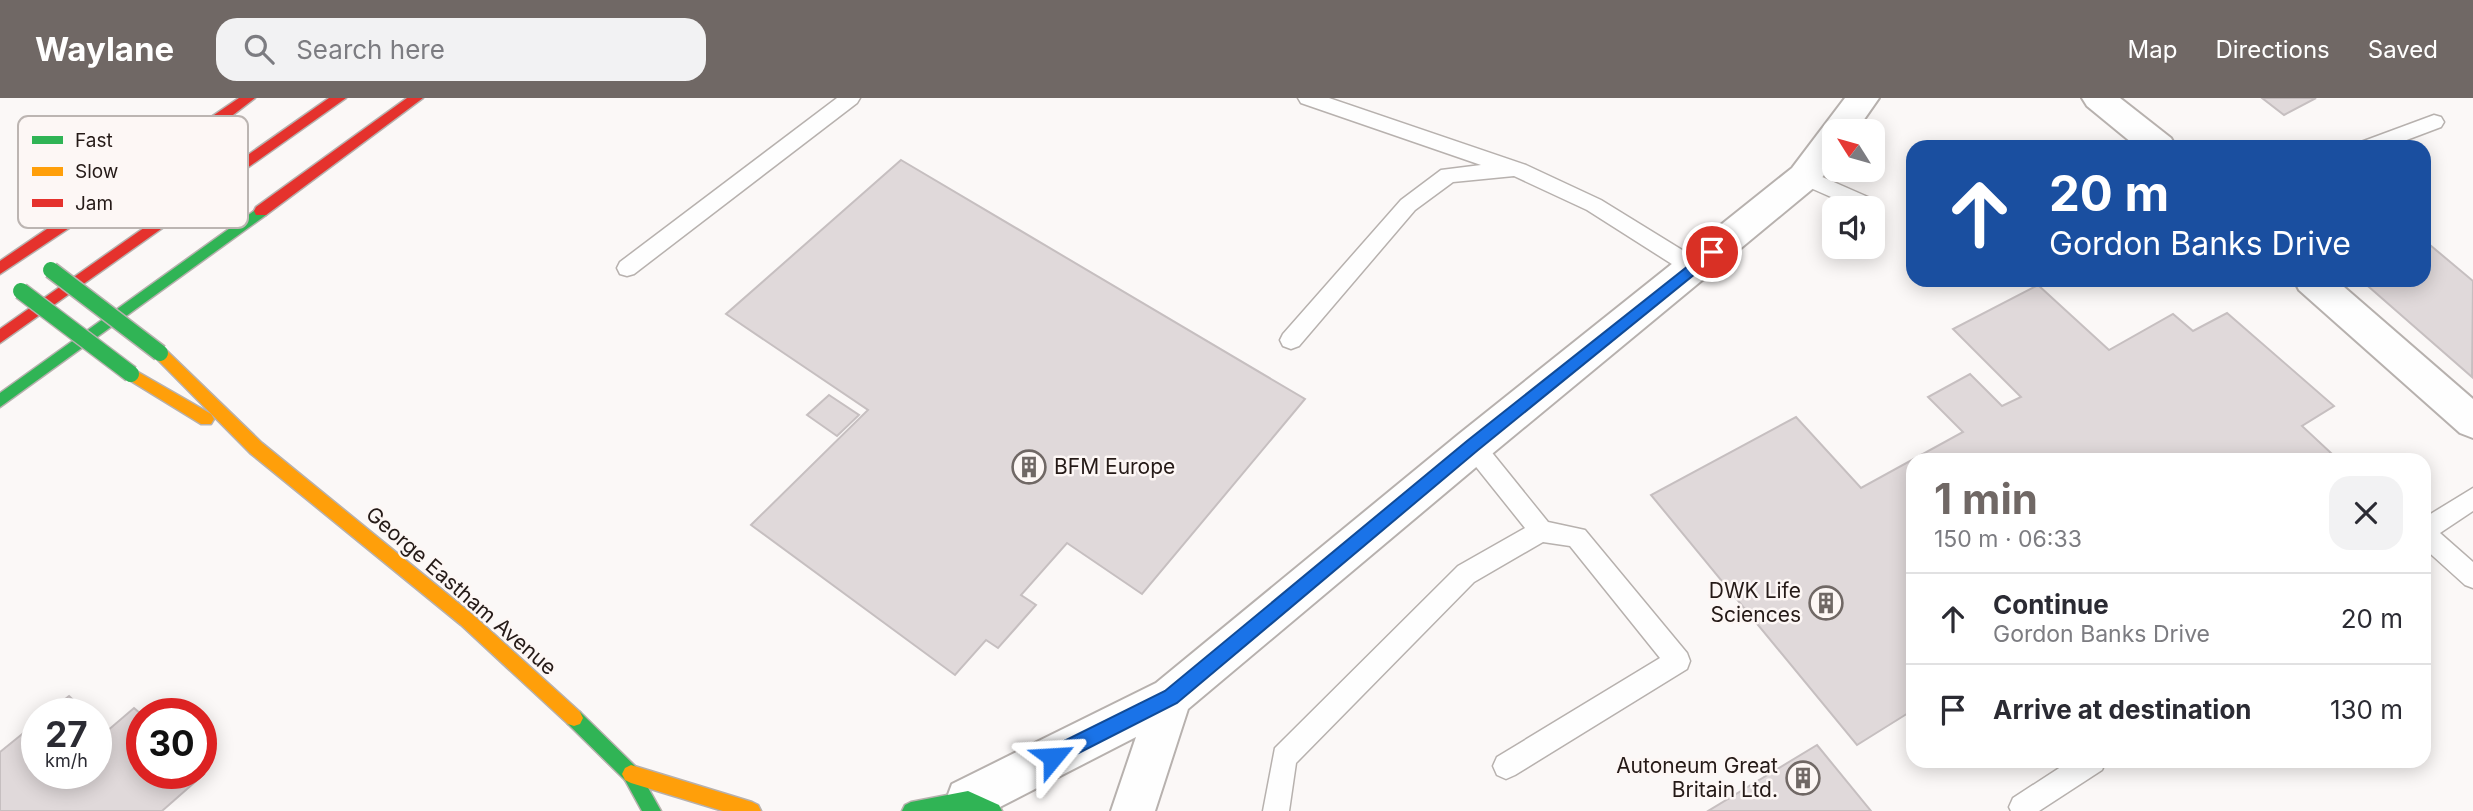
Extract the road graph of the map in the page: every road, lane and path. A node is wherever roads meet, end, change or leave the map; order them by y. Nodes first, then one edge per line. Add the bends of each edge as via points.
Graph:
1 (248, 98) edge
2 (339, 98) edge
3 (415, 98) edge
4 (850, 98) edge
5 (1308, 98) edge
6 (1863, 98) edge
7 (2098, 98) edge
8 (222, 116) edge
9 (1847, 119) edge
10 (2434, 122) dead end
11 (2150, 140) edge
12 (2386, 140) edge
13 (1822, 152) edge
14 (248, 162) edge
15 (1519, 170) junction
16 (1804, 177) junction
17 (1847, 196) edge
18 (248, 220) edge
19 (59, 228) edge
20 (155, 228) edge
21 (237, 228) edge
22 (25, 251) junction
23 (1693, 267) junction
24 (0, 268) edge
25 (627, 268) dead end
26 (0, 276) edge
27 (2320, 287) edge
28 (0, 337) edge
29 (1291, 340) dead end
30 (0, 401) edge
31 (2468, 411) edge
32 (1473, 446) junction
33 (256, 449) junction
34 (2473, 498) edge
35 (2431, 527) edge
36 (1541, 531) junction
37 (2431, 538) edge
38 (2473, 577) edge
39 (1171, 697) junction
40 (1506, 766) dead end
41 (2082, 768) edge
42 (631, 774) junction
43 (981, 805) edge
44 (652, 811) edge
45 (752, 811) edge
46 (911, 811) edge
47 (1133, 811) edge
48 (1276, 811) edge
49 (2026, 811) edge

1 - 8 main road
2 - 14 main road
3 - 18 main road
4 - 25 lane
5 - 15 lane
6 - 9 street
7 - 11 street
10 - 12 lane
13 - 16 street
15 - 23 lane via 1594,205
15 - 29 lane via 1448,175 1408,205
16 - 17 lane
16 - 23 street
19 - 22 main road
20 - 28 main road
21 - 30 main road
22 - 24 main road
22 - 33 main road, George Eastham Avenue, bridge via 160,353
23 - 32 street
26 - 33 main road, George Eastham Avenue, bridge via 131,374
27 - 31 street
32 - 36 lane
32 - 39 street
33 - 42 main road, George Eastham Avenue via 467,620
34 - 35 lane
36 - 40 lane via 1577,537 1678,662
36 - 48 lane via 1466,574 1284,757
37 - 38 lane
39 - 43 street
39 - 47 street
41 - 49 lane via 2022,807
42 - 44 main road, George Eastham Avenue
42 - 45 main road, George Eastham Avenue
43 - 46 main road

